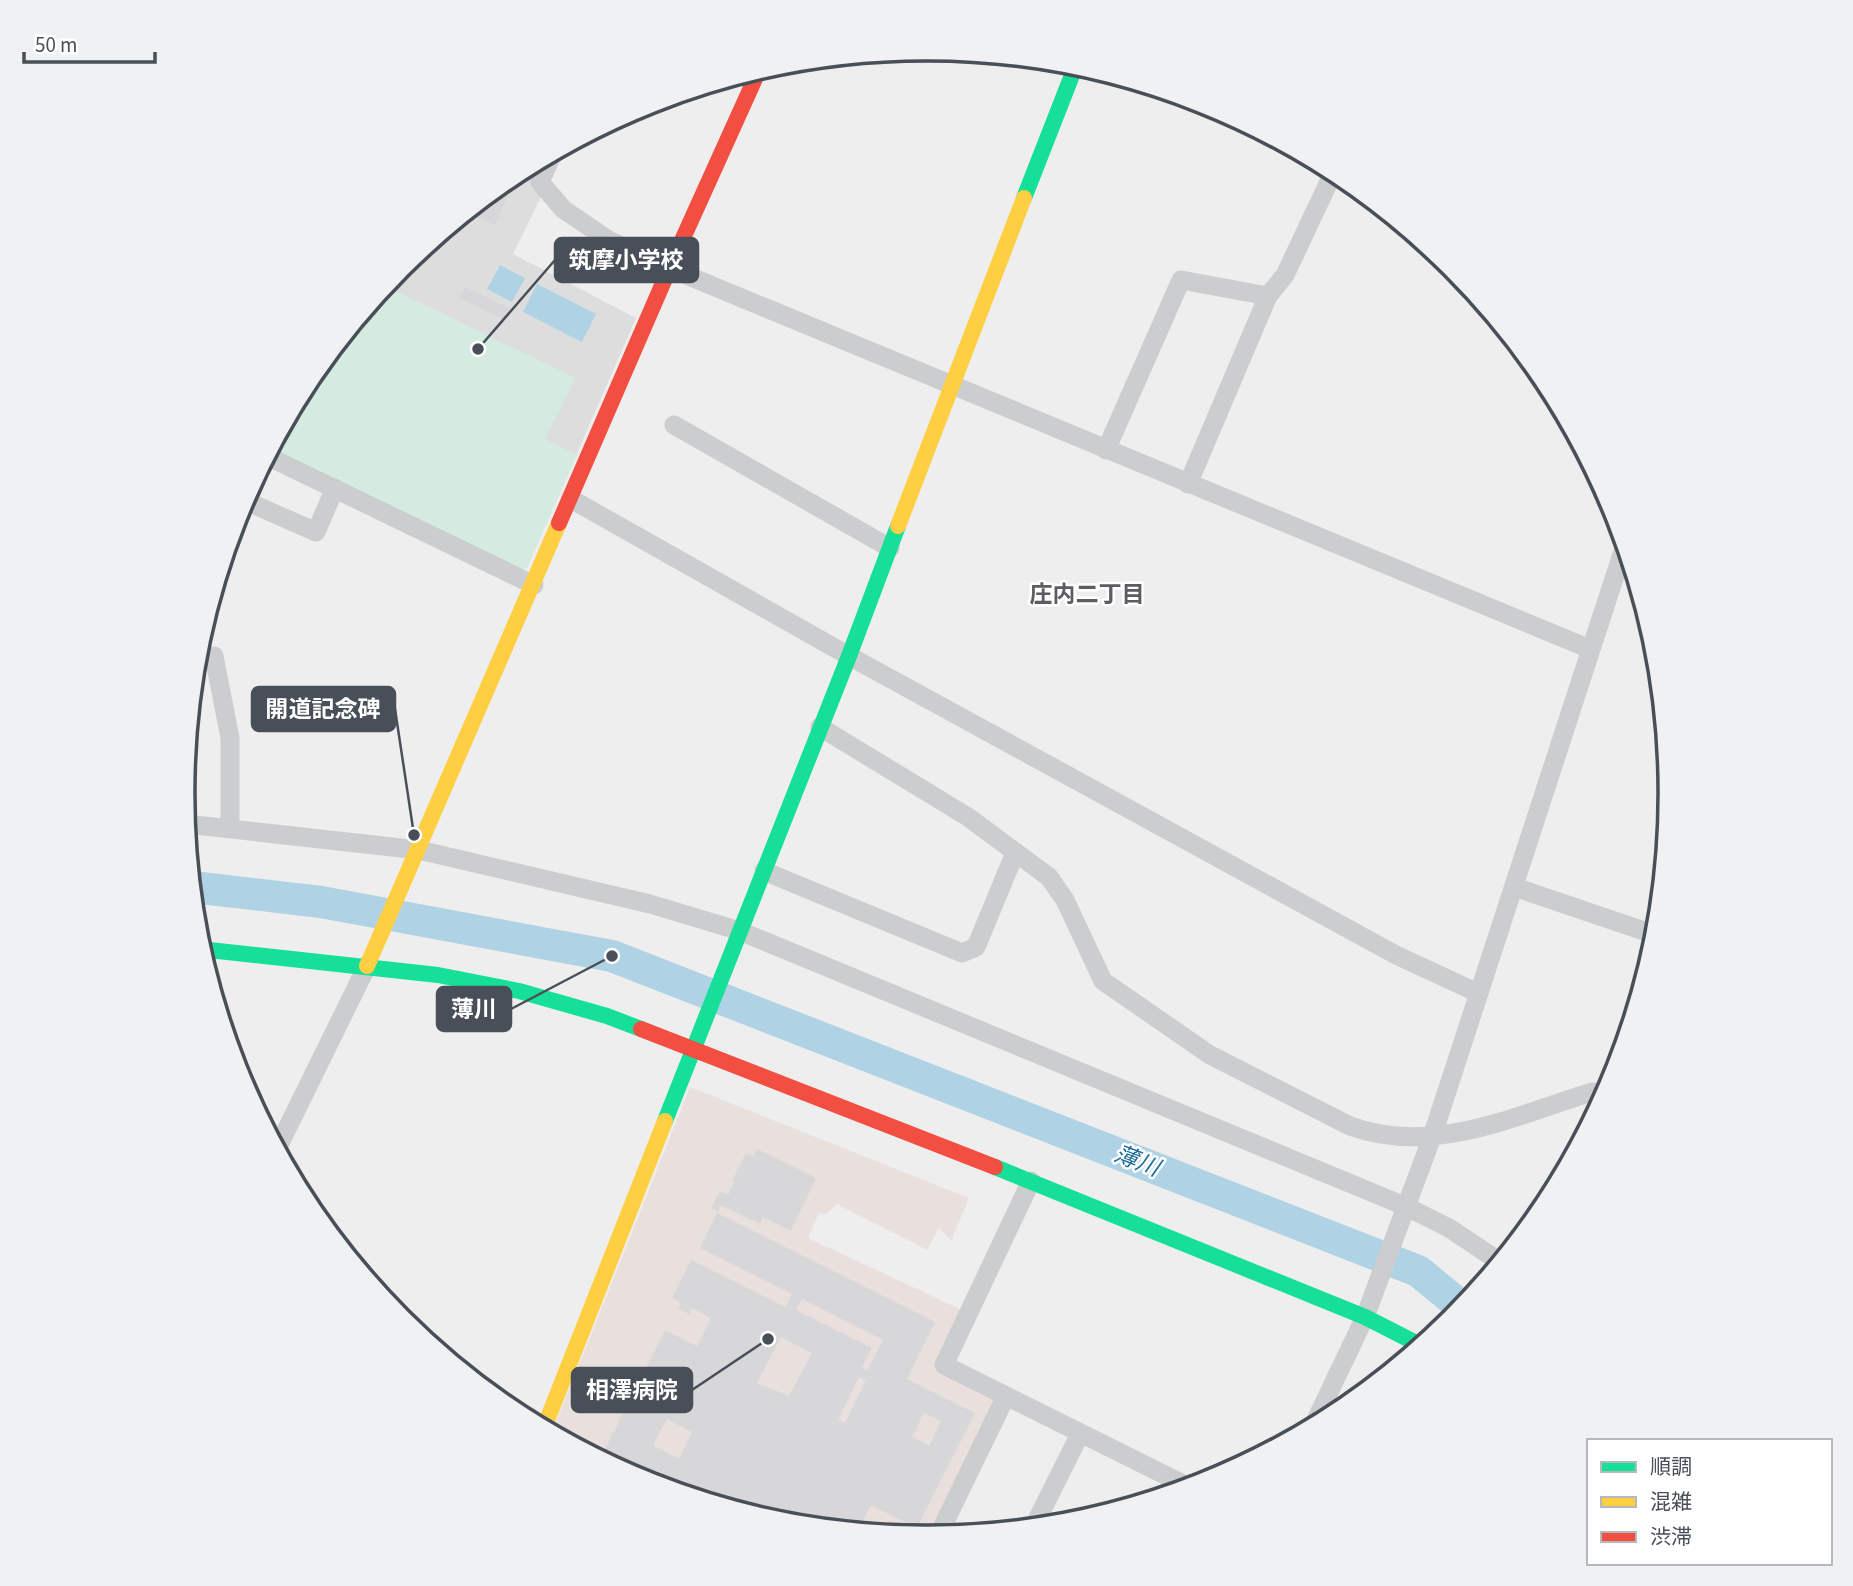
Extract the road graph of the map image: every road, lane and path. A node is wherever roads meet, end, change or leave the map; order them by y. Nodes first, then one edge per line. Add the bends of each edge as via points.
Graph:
1 (1072, 76) edge
2 (754, 82) edge
3 (546, 168) edge
4 (1329, 182) edge
5 (670, 267) junction
6 (1268, 296) junction
7 (951, 383) junction
8 (674, 425) dead end
9 (1106, 450) junction
10 (275, 460) edge
11 (1188, 484) junction
12 (335, 488) junction
13 (571, 499) junction
14 (253, 505) edge
15 (890, 548) junction
16 (1620, 561) edge
17 (534, 584) junction
18 (1590, 649) junction
19 (214, 656) dead end
20 (849, 656) junction
21 (820, 727) junction
22 (196, 825) edge
23 (230, 828) junction
24 (1016, 853) junction
25 (417, 855) junction
26 (764, 871) junction
27 (1514, 887) junction
28 (1645, 931) edge
29 (738, 936) junction
30 (212, 950) edge
31 (370, 960) junction
32 (1478, 993) junction
33 (695, 1043) junction
34 (1594, 1092) edge
35 (1432, 1137) junction
36 (282, 1139) edge
37 (1031, 1181) junction
38 (1405, 1212) junction
39 (1492, 1257) edge
40 (1368, 1309) junction
41 (1412, 1340) edge
42 (1005, 1398) junction
43 (1321, 1408) edge
44 (548, 1419) edge
45 (1080, 1434) junction
46 (1176, 1481) edge
47 (1039, 1515) edge
48 (944, 1524) edge

1 - 7 street
2 - 5 street
3 - 5 street via 540,182 563,209 610,241
4 - 6 street via 1286,275
5 - 7 street
5 - 13 street
6 - 9 street via 1181,280
6 - 11 street
7 - 9 street
7 - 15 street
8 - 15 street
9 - 11 street
10 - 12 street
11 - 18 street
12 - 14 street via 316,532
12 - 17 street
13 - 17 street
13 - 20 street
15 - 20 street
16 - 18 street
17 - 25 street
18 - 27 street
19 - 23 street via 230,738
20 - 21 street
20 - 32 street via 1396,955
21 - 24 street via 968,817
21 - 26 street
22 - 23 street
23 - 25 street
24 - 26 street via 976,947 962,953
24 - 35 street via 1049,877 1065,900 1103,981 1210,1055 1371,1134
25 - 29 street via 650,904
25 - 31 street
26 - 29 street
27 - 28 street
27 - 32 street
29 - 33 street
29 - 38 street
30 - 31 street
31 - 33 street via 519,991
31 - 36 street
32 - 35 street
33 - 37 street
33 - 44 street
34 - 35 street via 1496,1124
35 - 38 street
37 - 40 street
37 - 42 street via 944,1366
38 - 39 street via 1449,1228
38 - 40 street
40 - 41 street
40 - 43 street
42 - 45 street
42 - 48 street
45 - 46 street
45 - 47 street

